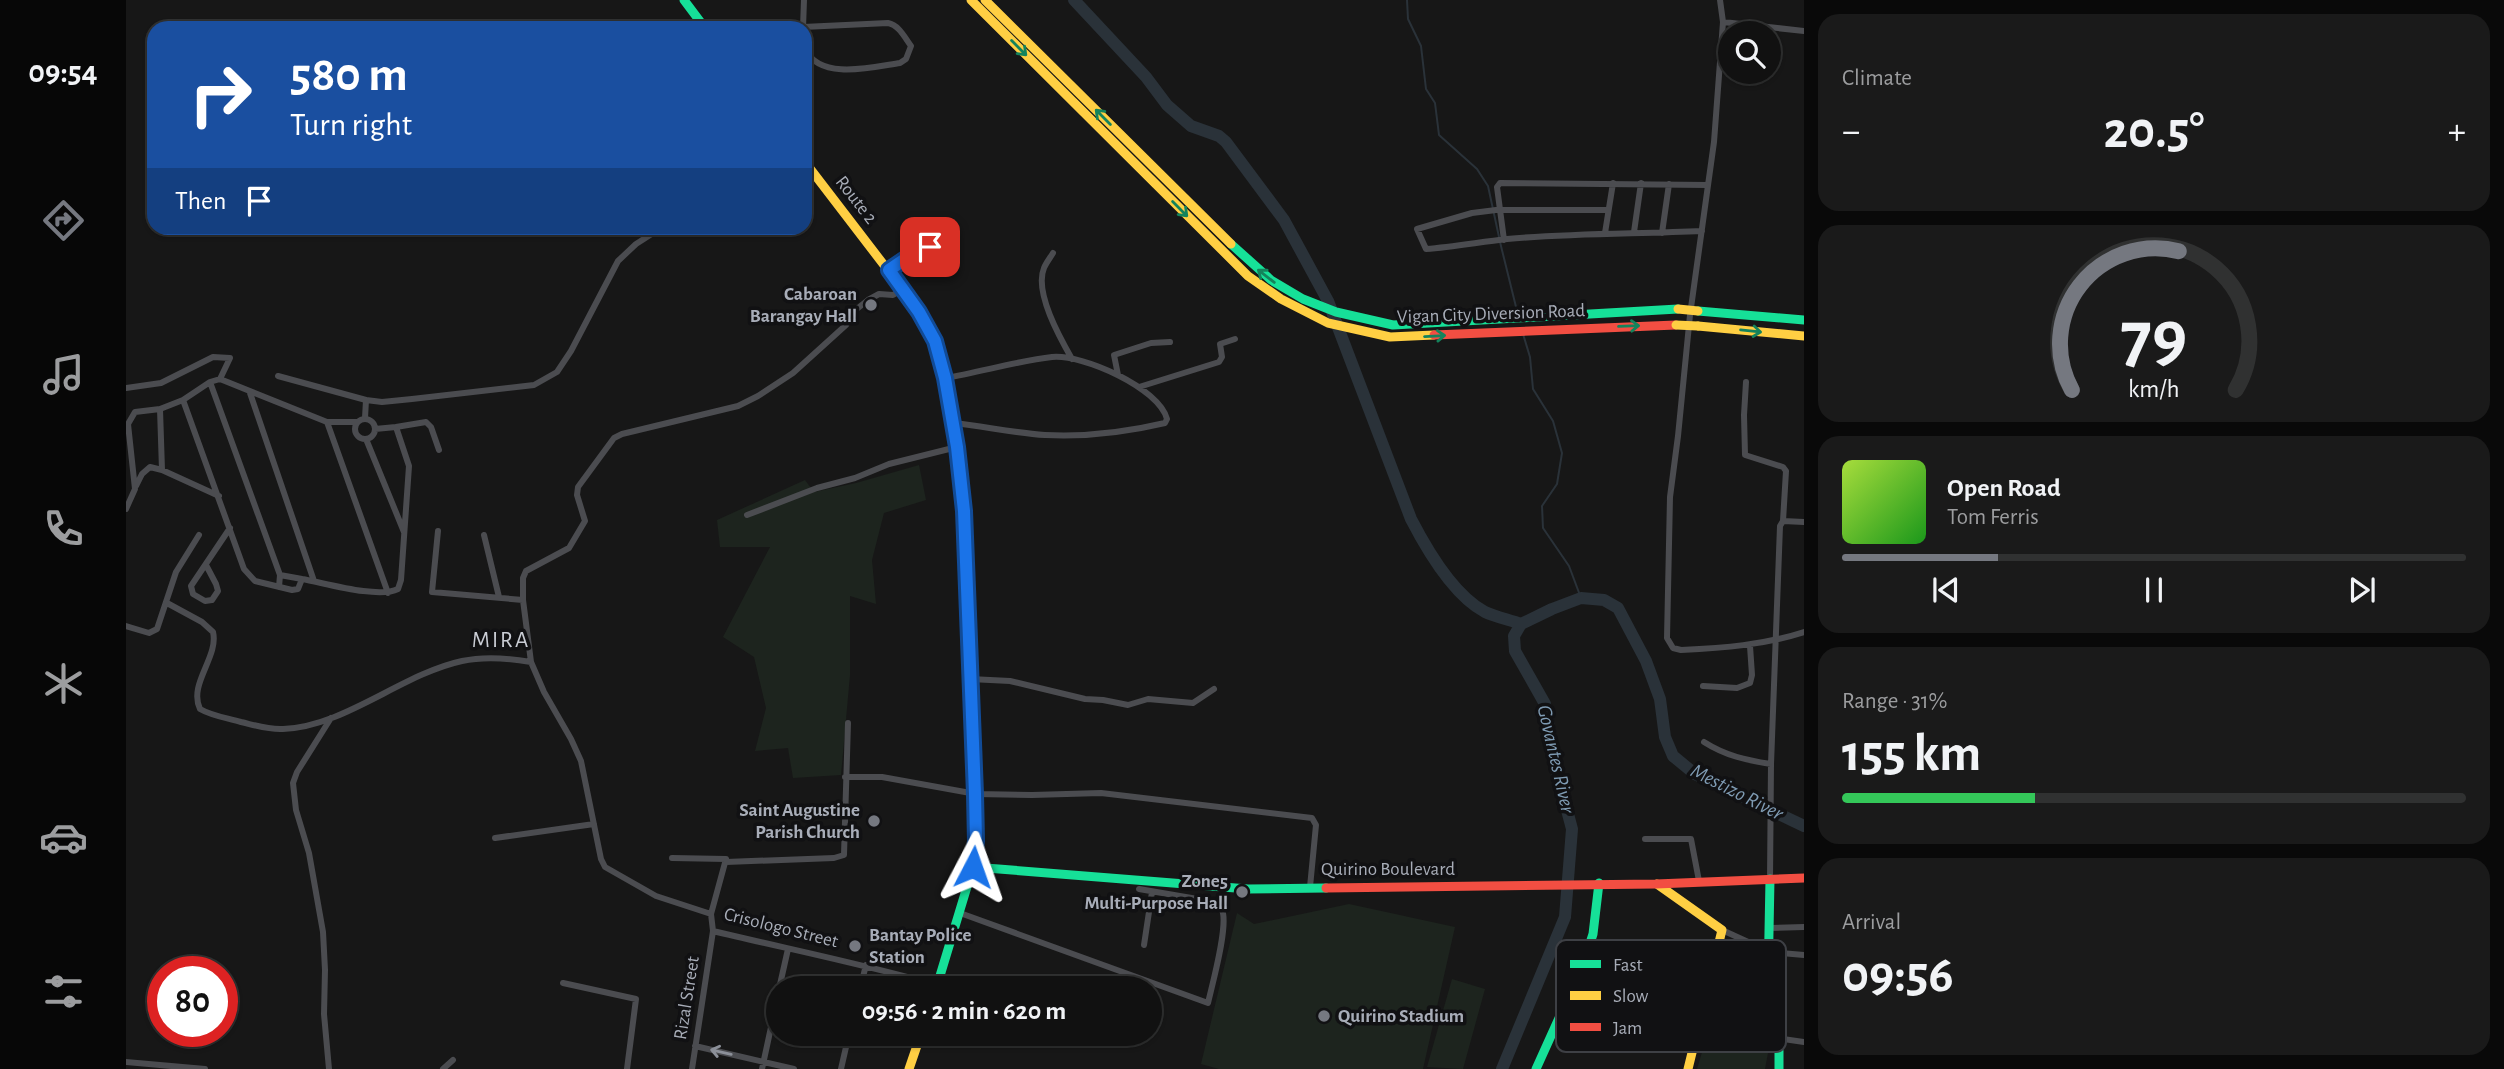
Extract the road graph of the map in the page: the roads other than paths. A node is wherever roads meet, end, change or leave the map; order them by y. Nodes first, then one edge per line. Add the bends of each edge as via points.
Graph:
1 (684, 0) edge
2 (804, 0) edge
3 (971, 0) edge
4 (985, 0) edge
5 (1720, 0) edge
6 (700, 21) edge
7 (803, 21) edge
8 (1723, 21) edge
9 (812, 27) edge
10 (1781, 28) edge
11 (1804, 31) edge
12 (812, 57) edge
13 (1718, 84) edge
14 (812, 171) edge
15 (1613, 183) junction
16 (1641, 183) junction
17 (1670, 184) junction
18 (1708, 185) junction
19 (1498, 210) junction
20 (1608, 210) junction
21 (1702, 231) junction
22 (1634, 232) junction
23 (1605, 233) junction
24 (1662, 233) junction
25 (650, 235) edge
26 (1503, 240) junction
27 (946, 248) dead end
28 (1053, 253) dead end
29 (889, 270) junction
30 (903, 289) junction
31 (1804, 320) edge
32 (1804, 336) edge
33 (1235, 339) dead end
34 (1170, 342) dead end
35 (1072, 359) junction
36 (1118, 375) junction
37 (278, 376) dead end
38 (945, 378) junction
39 (220, 379) junction
40 (210, 382) junction
41 (1746, 382) dead end
42 (1139, 387) junction
43 (126, 388) edge
44 (250, 393) junction
45 (183, 400) junction
46 (366, 400) junction
47 (160, 409) junction
48 (365, 418) junction
49 (327, 422) junction
50 (357, 422) junction
51 (953, 423) junction
52 (396, 427) junction
53 (375, 429) junction
54 (366, 439) junction
55 (957, 447) junction
56 (439, 450) dead end
57 (162, 470) junction
58 (135, 489) junction
59 (219, 496) junction
60 (126, 507) edge
61 (747, 515) dead end
62 (1783, 521) junction
63 (1804, 522) edge
64 (230, 528) junction
65 (438, 531) dead end
66 (404, 534) junction
67 (484, 534) dead end
68 (199, 535) dead end
69 (206, 565) junction
70 (280, 575) junction
71 (302, 579) junction
72 (314, 581) junction
73 (279, 587) junction
74 (388, 593) junction
75 (499, 597) junction
76 (523, 600) junction
77 (167, 603) junction
78 (126, 626) edge
79 (1804, 632) edge
80 (1776, 641) junction
81 (1751, 646) junction
82 (531, 662) junction
83 (970, 679) junction
84 (1703, 687) dead end
85 (1214, 689) dead end
86 (332, 718) junction
87 (848, 723) dead end
88 (1704, 742) dead end
89 (1771, 764) junction
90 (845, 777) junction
91 (975, 794) junction
92 (594, 824) junction
93 (495, 838) dead end
94 (1645, 839) dead end
95 (672, 858) dead end
96 (726, 861) junction
97 (973, 867) junction
98 (1804, 878) edge
99 (1770, 879) junction
100 (1699, 881) junction
101 (1598, 883) junction
102 (1657, 884) junction
103 (1310, 887) junction
104 (1139, 889) dead end
105 (1152, 892) junction
106 (960, 913) junction
107 (711, 914) junction
108 (1804, 927) edge
109 (1770, 928) junction
110 (1722, 930) junction
111 (713, 931) junction
112 (1591, 940) edge
113 (1720, 940) edge
114 (1744, 940) edge
115 (1770, 940) edge
116 (1144, 945) dead end
117 (788, 949) junction
118 (1786, 953) edge
119 (1804, 955) edge
120 (866, 965) junction
121 (782, 976) edge
122 (863, 976) edge
123 (902, 976) edge
124 (940, 976) edge
125 (562, 983) dead end
126 (1556, 1025) edge
127 (1786, 1040) edge
128 (1804, 1042) edge
129 (695, 1046) junction
130 (767, 1046) edge
131 (846, 1046) edge
132 (917, 1046) edge
133 (1693, 1052) edge
134 (453, 1060) dead end
135 (126, 1062) edge
136 (763, 1066) edge
137 (205, 1069) edge
138 (329, 1069) edge
139 (443, 1069) edge
140 (628, 1069) edge
141 (692, 1069) edge
142 (794, 1069) edge
143 (841, 1069) edge
144 (912, 1069) edge
145 (1536, 1069) edge
146 (1688, 1069) edge

1 - 6 main road
2 - 7 street
3 -> 32 main road, Vigan City Diversion Road, bridge via 1248,276 1328,323 1390,337 1676,325
31 -> 4 main road, Vigan City Diversion Road, bridge via 1678,309 1393,325 1325,310 1254,267
5 - 8 street
9 - 12 street via 888,23 911,46 901,63 852,70 830,67
10 - 11 street
13 - 18 street
14 - 29 main road, Route 2
15 - 16 street
15 - 19 street via 1500,183
15 - 20 street
16 - 17 street
16 - 22 street
17 - 18 street
17 - 24 street
18 - 21 street
19 - 20 street
19 - 26 street
19 - 26 street via 1417,229 1426,249
20 - 23 street
21 - 24 street
21 - 81 street via 1670,497 1666,627 1669,643 1676,650
22 - 23 street
22 - 24 street
23 - 26 street
25 - 46 street via 618,261 557,372 534,385
27 - 29 street via 922,249
28 - 35 street via 1043,270 1047,309
29 - 30 main road, Route 2
30 - 38 main road, Route 2 via 929,328
30 - 76 street via 868,300 793,373 758,396 738,406 614,438 578,487 585,516 578,534 569,548 526,571
33 - 42 street via 1220,344 1219,362
34 - 36 street via 1150,342 1114,355
35 - 36 street
35 - 38 street via 1053,357
36 - 42 street
37 - 46 street
38 - 51 main road, Route 2
39 - 40 street
39 - 43 street via 230,358 213,357 160,383
39 - 44 street
40 - 45 street
40 - 70 street
41 - 62 street via 1745,455 1786,469
42 - 51 street via 1165,412 1165,423 1073,435
44 - 49 street
44 - 72 street
45 - 47 street
45 - 59 street
46 - 48 street
47 - 57 street
47 - 58 street via 135,412 130,418
48 - 50 street
48 - 53 street
49 - 50 street
49 - 74 street
50 - 54 street via 354,430
51 - 55 main road, Route 2
52 - 53 street
52 - 56 street via 426,422
52 - 66 street via 409,466
53 - 54 street
54 - 66 street
55 - 61 street via 889,464
55 - 83 main road, Route 2
57 - 58 street via 147,469
57 - 59 street
58 - 60 street
59 - 64 street
62 - 63 street
62 - 80 street
64 - 69 street
64 - 73 street via 247,575
65 - 75 street via 432,592
66 - 74 street via 400,586
67 - 75 street
68 - 77 street via 176,572
69 - 69 street via 191,589 207,601 218,592
70 - 71 street
70 - 73 street
71 - 72 street
71 - 73 street via 296,590
72 - 74 street
75 - 76 street
76 - 82 street, Crisologo Street
77 - 78 street via 155,631
77 - 86 street via 213,632 197,699 204,711 281,730
79 - 80 street
80 - 81 street
80 - 89 street
81 - 84 street via 1750,682 1737,688
82 - 86 street via 482,657 444,665
82 - 92 street, Crisologo Street via 581,761
83 - 85 street via 1010,681 1128,705 1148,699 1193,703
83 - 91 main road, Route 2
86 - 138 street via 293,783 323,932
87 - 90 street
88 - 89 street via 1736,758
89 - 99 street
90 - 91 street via 882,777
90 - 96 street via 844,855
91 - 97 main road, Route 2
91 - 103 street via 1101,793 1312,818 1316,825
92 - 93 street
92 - 107 street, Crisologo Street via 604,867 656,896
94 - 100 street via 1691,839
95 - 96 street
96 - 107 street
97 - 103 main road, Quirino Boulevard via 1212,888
97 - 106 main road, Route 2
98 - 99 main road, Quirino Boulevard
99 - 100 main road, Quirino Boulevard
99 - 109 main road
100 - 102 main road, Quirino Boulevard
101 - 102 main road, Quirino Boulevard
101 - 103 main road, Quirino Boulevard
101 - 112 main road
102 - 110 main road
104 - 105 street
105 - 106 street via 1209,901 1223,912 1208,1003
105 - 116 street
106 - 124 main road, Route 2
107 - 111 street, Crisologo Street
108 - 109 street
109 - 115 main road
110 - 113 main road
110 - 114 street
111 - 117 street, Crisologo Street
111 - 129 street, Rizal Street
117 - 120 street, Crisologo Street
117 - 121 street
118 - 119 street
120 - 122 street
120 - 123 street, Crisologo Street
125 - 140 street via 637,1000
126 - 145 main road
127 - 128 street
136 -> 129 street
129 - 141 street, Rizal Street
130 - 136 street
131 - 143 street
132 - 144 main road
133 - 146 main road
134 - 139 street
135 - 137 street
136 - 142 street

